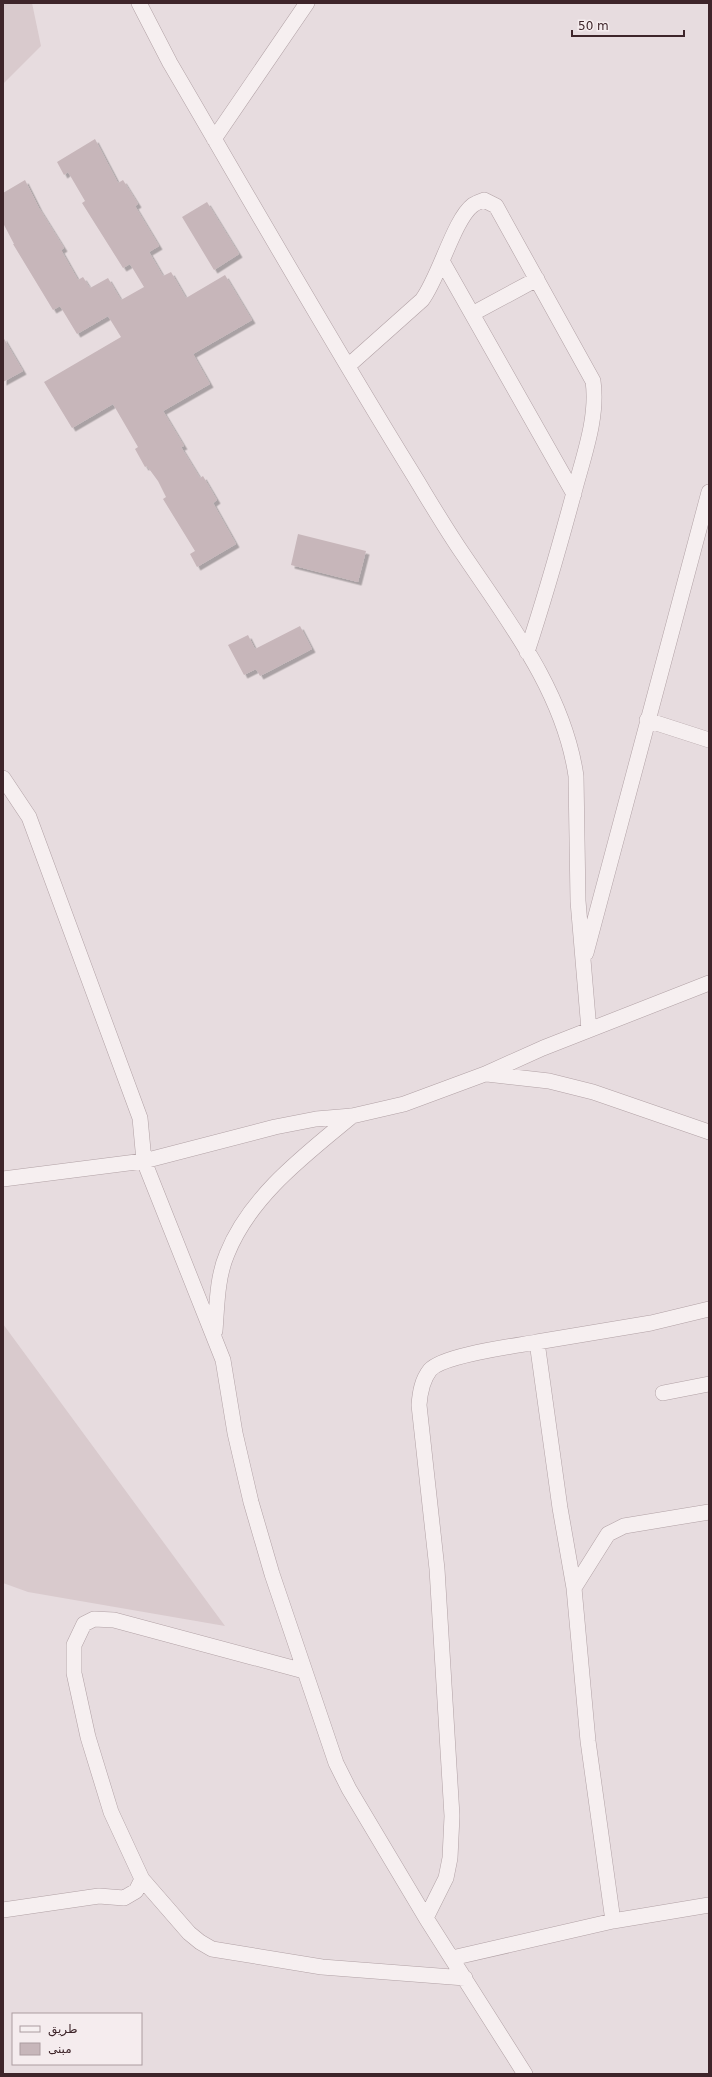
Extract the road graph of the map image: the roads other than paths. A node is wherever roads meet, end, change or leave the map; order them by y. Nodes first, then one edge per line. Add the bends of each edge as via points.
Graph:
1 (139, 3) edge
2 (307, 3) edge
3 (214, 139) junction
4 (442, 262) junction
5 (537, 279) junction
6 (472, 314) junction
7 (348, 366) junction
8 (709, 492) edge
9 (574, 494) junction
10 (527, 652) junction
11 (648, 720) junction
12 (709, 740) edge
13 (3, 778) edge
14 (584, 964) junction
15 (709, 984) edge
16 (589, 1030) junction
17 (485, 1074) junction
18 (352, 1116) junction
19 (709, 1132) edge
20 (144, 1161) junction
21 (3, 1179) edge
22 (709, 1309) edge
23 (215, 1336) junction
24 (536, 1342) junction
25 (709, 1384) edge
26 (663, 1393) dead end
27 (709, 1512) edge
28 (574, 1588) junction
29 (304, 1671) junction
30 (142, 1879) junction
31 (709, 1905) edge
32 (3, 1910) edge
33 (426, 1918) junction
34 (613, 1921) junction
35 (452, 1958) junction
36 (464, 1978) junction
37 (525, 2074) edge

1 - 3 street via 170,64
2 - 3 street
3 - 7 street
4 - 5 street via 462,218 472,205 484,200 496,206 502,214
4 - 6 street
4 - 7 street via 422,300
5 - 6 street
5 - 9 street via 593,381 594,407
6 - 9 street
7 - 10 street via 462,553 514,628
8 - 11 street
9 - 10 street
10 - 14 street via 566,729 573,756 576,776 578,901
11 - 12 street
11 - 14 street
13 - 20 street via 29,817 140,1118
14 - 16 street
15 - 16 street
16 - 17 street
17 - 18 street via 404,1104
17 - 19 street via 549,1081 594,1092
18 - 20 street via 316,1119 274,1127
18 - 23 street via 305,1155 241,1223 226,1255 217,1296
20 - 21 street
20 - 23 street
22 - 24 street
23 - 29 street via 223,1360 234,1433 251,1502
24 - 28 street via 556,1485
24 - 33 street via 439,1364 431,1370 420,1392 419,1405 437,1569 452,1816 450,1858 446,1878
25 - 26 street
27 - 28 street via 624,1526 608,1534
28 - 34 street via 588,1741
29 - 30 street via 114,1620 94,1619 84,1624 74,1646 75,1680 88,1737 111,1812
29 - 33 street via 339,1770
30 - 32 street via 136,1891 124,1898 99,1896
30 - 36 street via 189,1933 212,1949 322,1967
31 - 34 street
33 - 35 street
34 - 35 street
35 - 36 street
36 - 37 street

